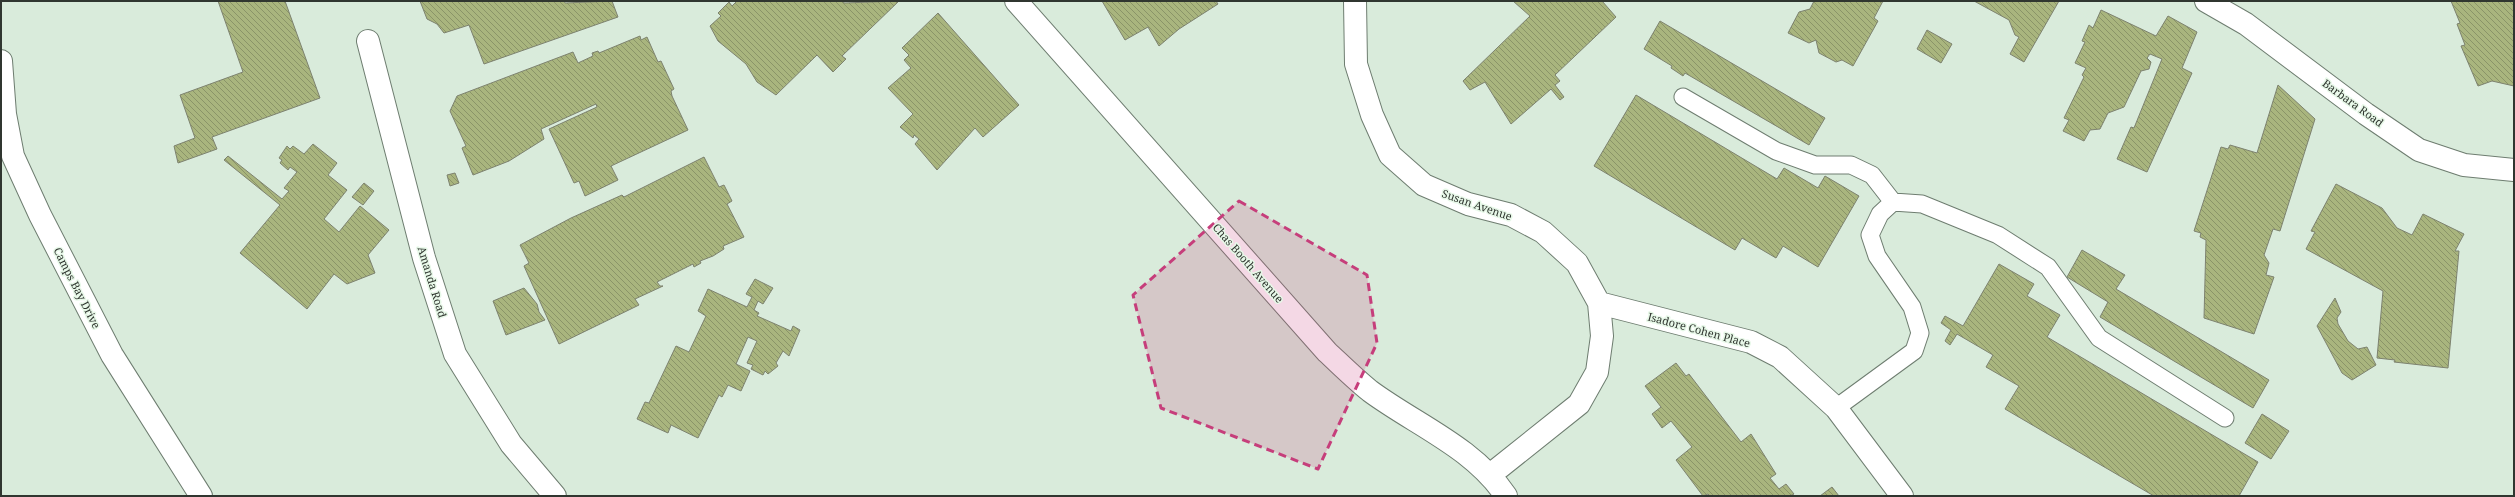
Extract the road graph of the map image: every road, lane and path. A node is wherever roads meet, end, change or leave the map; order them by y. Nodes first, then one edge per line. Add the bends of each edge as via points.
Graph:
1 (1016, 1) edge
2 (1354, 1) edge
3 (2206, 1) edge
4 (368, 40) dead end
5 (1, 61) edge
6 (1683, 97) dead end
7 (2514, 170) edge
8 (1893, 202) junction
9 (1599, 303) junction
10 (1836, 408) junction
11 (2225, 418) dead end
12 (1490, 475) junction
13 (201, 496) edge
14 (555, 496) edge
15 (1506, 496) edge
16 (1902, 496) edge

1 - 12 street, Chas Booth Avenue via 1327,352 1371,391 1451,442
2 - 9 street, Susan Avenue via 1356,64 1372,115 1390,155 1424,185 1468,204 1511,215 1543,232 1577,263
3 - 7 street, Barbara Road via 2246,24 2366,114 2419,150 2464,165
4 - 14 street, Amanda Road via 424,258 455,354 511,444
5 - 13 street, Camps Bay Drive via 5,114 13,156 40,215 112,355
6 - 8 lane via 1776,151 1815,165 1851,165 1872,175
8 - 10 lane via 1880,214 1870,235 1877,256 1912,307 1920,333 1914,352
8 - 11 lane via 1922,204 1998,234 2048,267 2099,338
9 - 10 street, Isadore Cohen Place via 1751,342 1780,357
9 - 12 street, Susan Avenue via 1602,336 1597,372 1579,404
10 - 16 street, Isadore Cohen Place
12 - 15 street, Chas Booth Avenue

